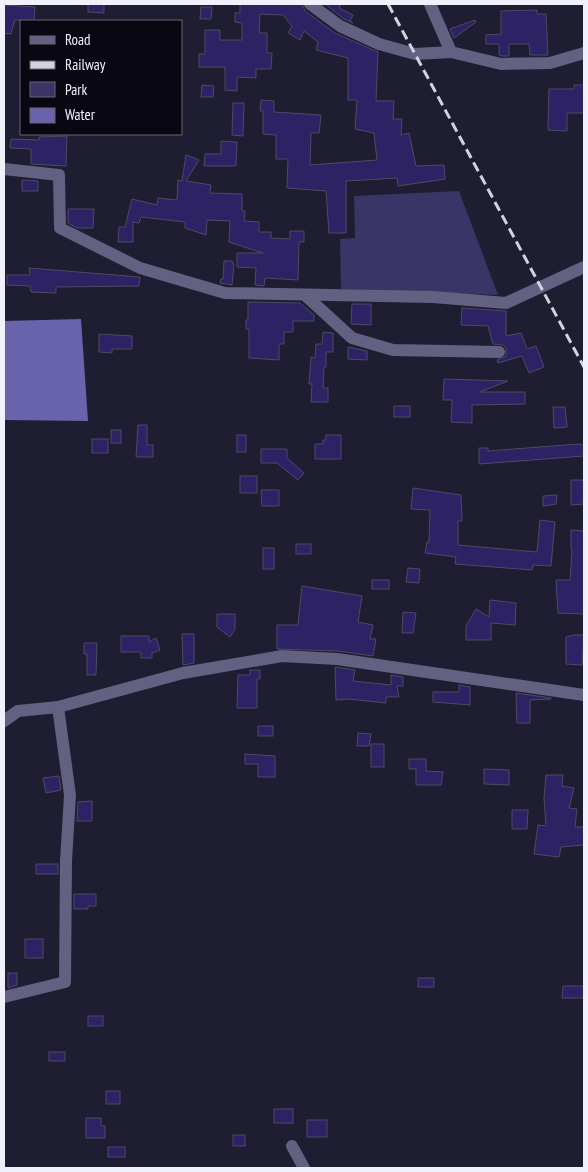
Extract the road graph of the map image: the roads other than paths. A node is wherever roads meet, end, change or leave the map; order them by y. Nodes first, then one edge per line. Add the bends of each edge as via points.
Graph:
1 (310, 4) edge
2 (430, 4) edge
3 (451, 52) junction
4 (584, 54) edge
5 (4, 169) edge
6 (584, 269) edge
7 (305, 295) junction
8 (499, 352) dead end
9 (584, 695) edge
10 (58, 707) junction
11 (4, 721) edge
12 (4, 997) edge
13 (292, 1146) dead end
14 (304, 1168) edge

1 - 3 street via 340,26 379,44 415,54
2 - 3 street
3 - 4 street via 502,64 550,63
5 - 7 street via 59,174 60,228 140,268 225,293
6 - 7 street via 506,303 414,296
7 - 8 street via 352,338 393,350
9 - 10 street via 347,660 282,656 183,673
10 - 11 street via 18,711
10 - 12 street via 70,795 65,982
13 - 14 street

